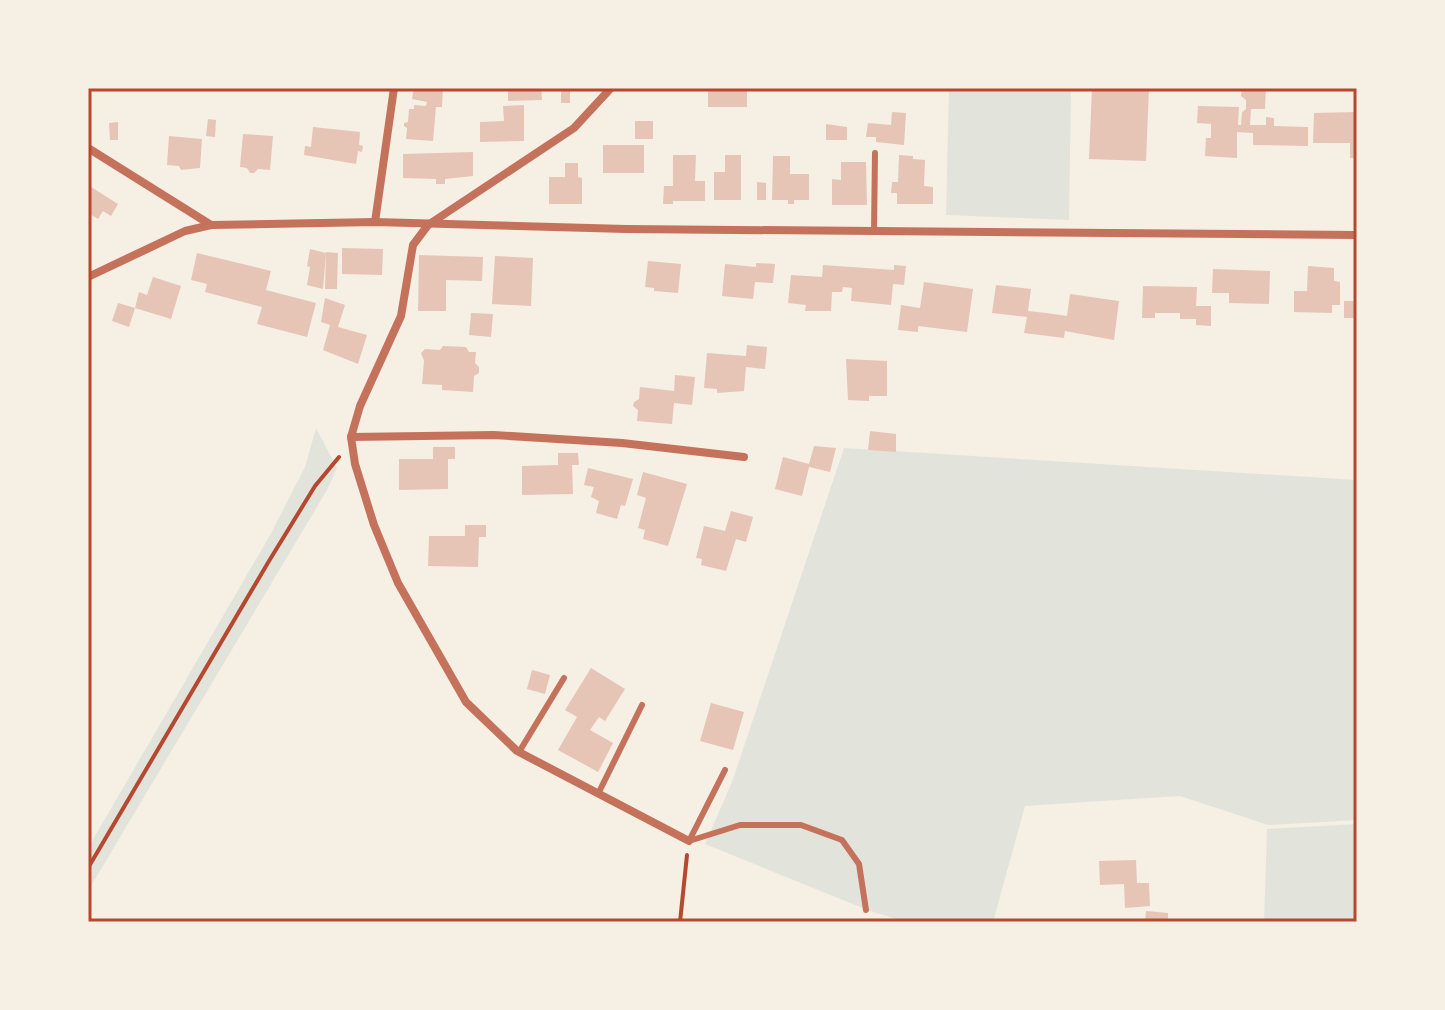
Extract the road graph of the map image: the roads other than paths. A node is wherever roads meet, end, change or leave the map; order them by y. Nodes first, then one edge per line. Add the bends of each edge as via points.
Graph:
1 (394, 88) edge
2 (611, 88) edge
3 (88, 148) edge
4 (875, 153) dead end
5 (375, 222) junction
6 (211, 225) junction
7 (428, 225) junction
8 (874, 231) junction
9 (1357, 235) edge
10 (88, 277) edge
11 (351, 440) junction
12 (744, 457) dead end
13 (564, 678) dead end
14 (642, 705) dead end
15 (519, 752) junction
16 (725, 770) dead end
17 (598, 794) junction
18 (689, 841) junction
19 (866, 910) dead end

1 - 5 street
2 - 7 street via 574,128
3 - 6 street
4 - 8 lane
5 - 6 street
5 - 7 street
6 - 10 street via 185,231
7 - 8 street
7 - 11 street via 413,245 401,316 360,406
8 - 9 street
11 - 12 street via 494,435
11 - 15 street via 374,525 398,583 466,702
13 - 15 lane
14 - 17 lane
15 - 17 street
16 - 18 lane
17 - 18 street
18 - 19 lane via 740,825 801,825 842,840 859,864

